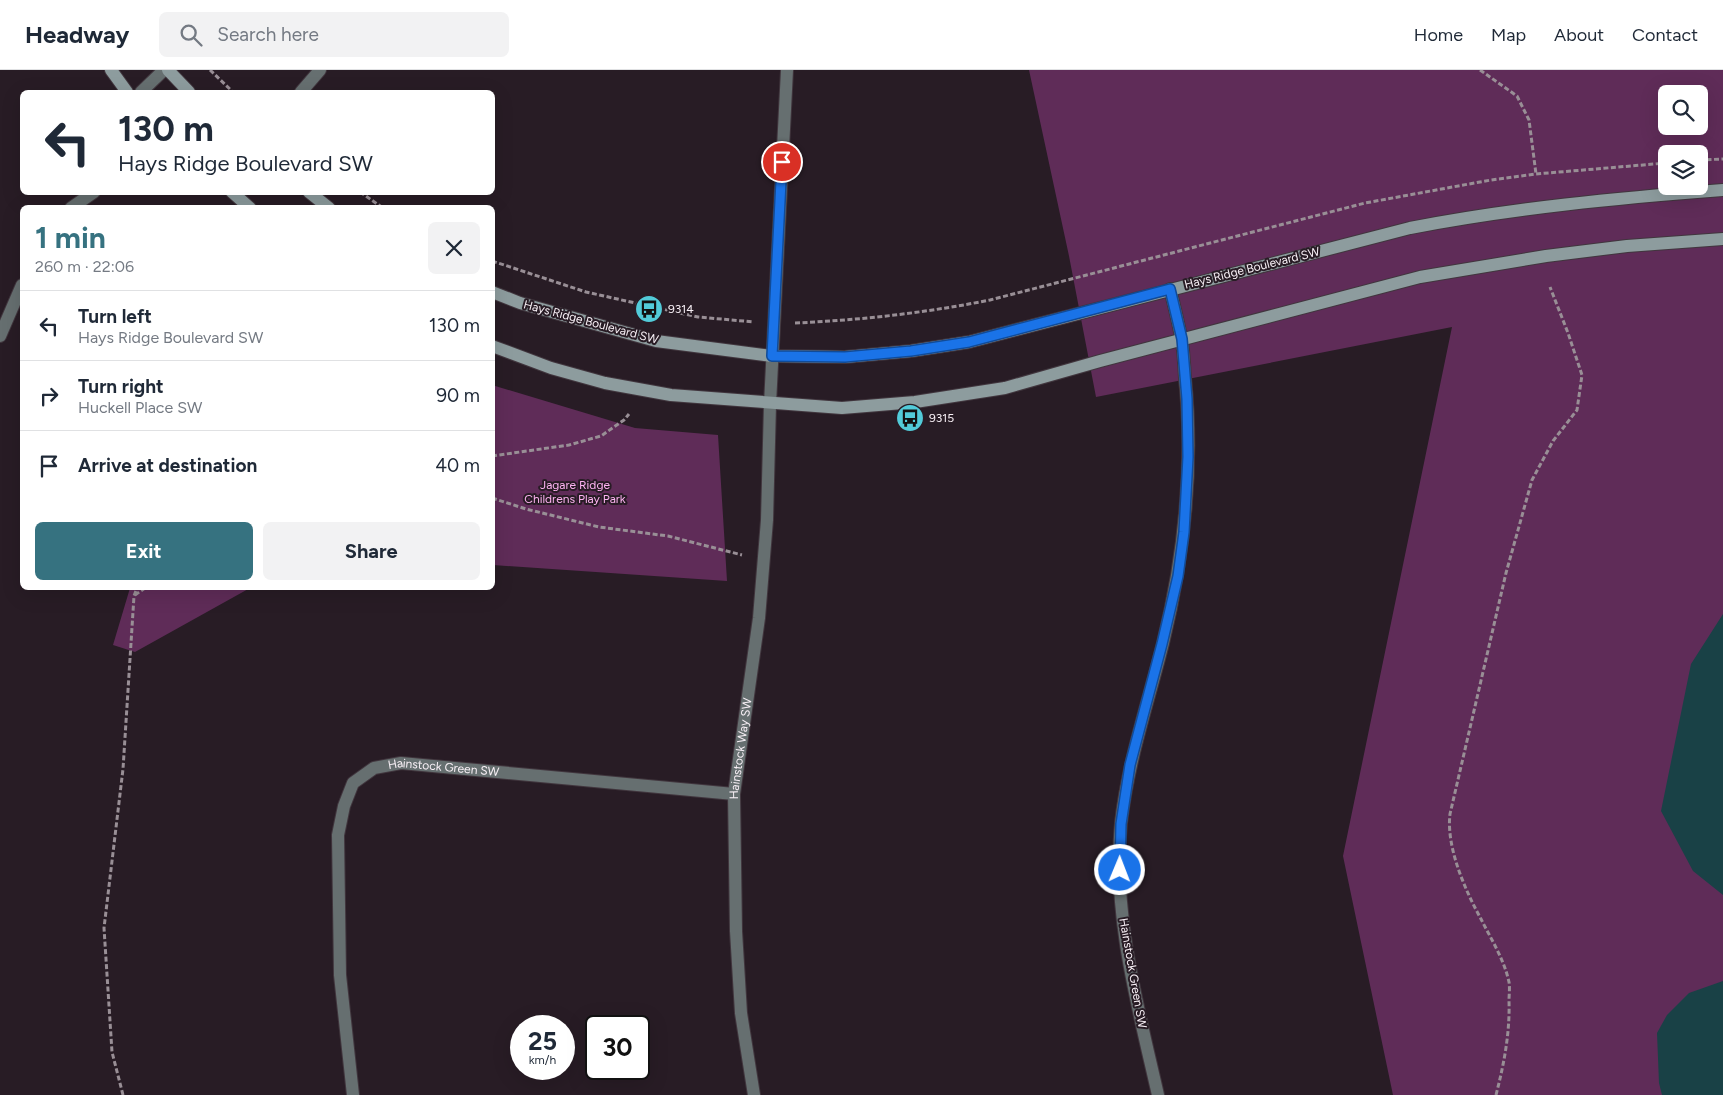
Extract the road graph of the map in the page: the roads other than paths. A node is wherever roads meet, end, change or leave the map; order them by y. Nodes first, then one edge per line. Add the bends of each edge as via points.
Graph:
1 (111, 70) edge
2 (164, 70) edge
3 (168, 70) edge
4 (320, 70) edge
5 (786, 70) edge
6 (126, 90) edge
7 (143, 90) edge
8 (186, 90) edge
9 (304, 90) edge
10 (1723, 190) edge
11 (90, 195) edge
12 (235, 195) edge
13 (313, 195) edge
14 (75, 205) edge
15 (247, 205) edge
16 (325, 205) edge
17 (1723, 239) edge
18 (1170, 289) junction
19 (20, 290) edge
20 (495, 293) edge
21 (0, 336) edge
22 (1182, 339) junction
23 (495, 347) edge
24 (772, 356) junction
25 (770, 404) junction
26 (734, 794) junction
27 (353, 1095) edge
28 (754, 1095) edge
29 (1158, 1095) edge

1 - 6 street
2 - 7 street
3 - 8 street
4 - 9 street
5 - 24 street, Hainstock Way SW
10 - 18 street, Hays Ridge Boulevard SW via 1475,215 1410,228
11 - 14 street
12 - 15 street
13 - 16 street
17 - 22 street via 1555,254 1430,275
18 - 22 street, Hainstock Green SW
18 - 24 street, Hays Ridge Boulevard SW via 969,342 845,357
19 - 21 street
20 - 24 street, Hays Ridge Boulevard SW via 656,341
22 - 25 street via 1005,388 915,402 842,408
22 - 29 street, Hainstock Green SW via 1188,448 1184,532 1178,576 1130,765 1121,824 1119,885 1129,960
23 - 25 street via 551,368 604,382 671,395
24 - 25 street, Hainstock Way SW
25 - 26 street, Hainstock Way SW via 768,520 759,618
26 - 27 street, Hainstock Green SW via 401,763 374,768 352,783 338,835 340,976
26 - 28 street, Hainstock Way SW via 741,1013

